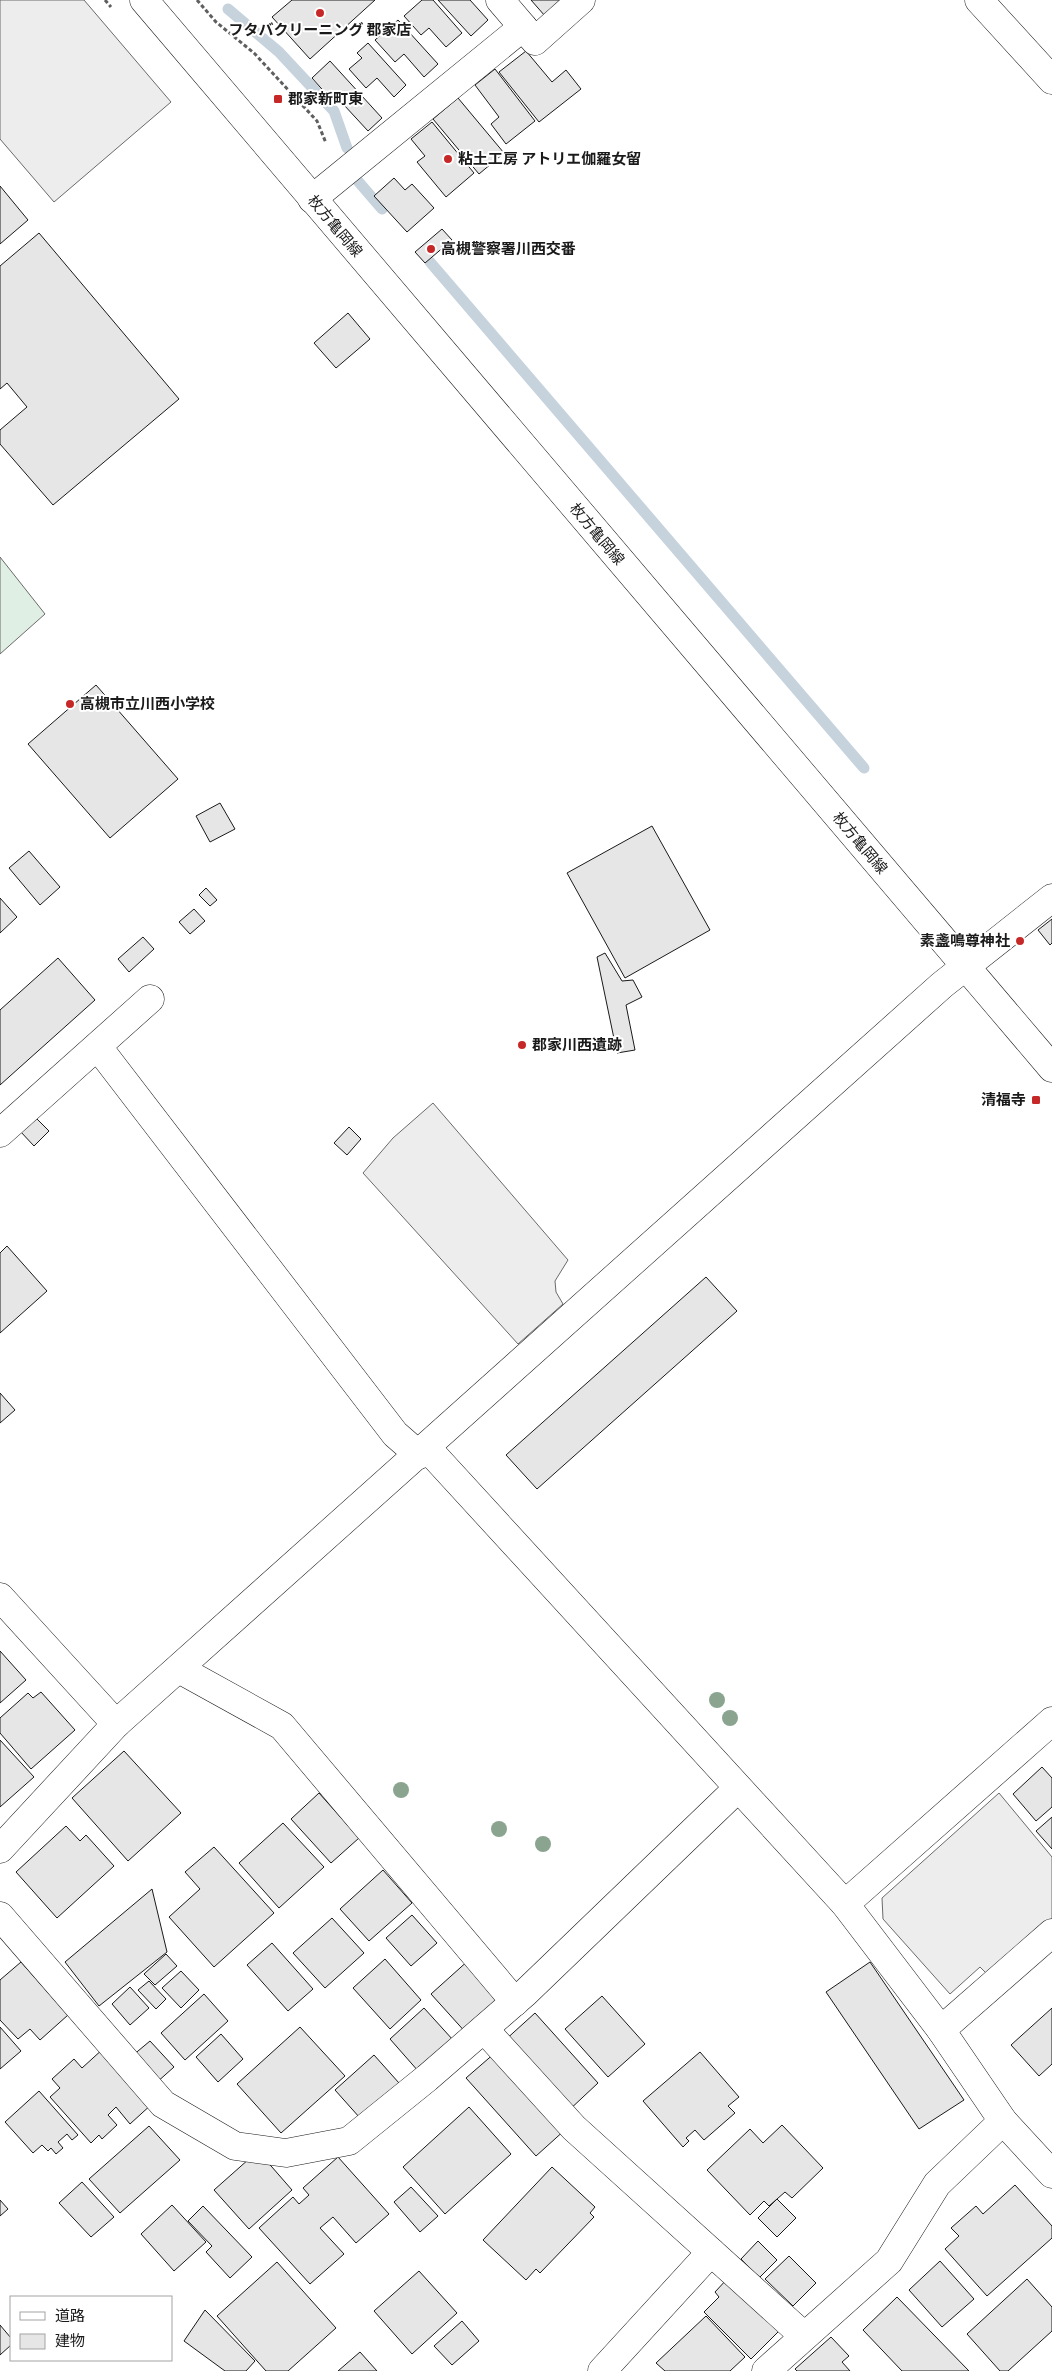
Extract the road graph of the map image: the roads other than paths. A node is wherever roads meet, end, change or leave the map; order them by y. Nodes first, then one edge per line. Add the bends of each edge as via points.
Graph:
1 (144, 0) edge
2 (500, 0) edge
3 (581, 0) edge
4 (979, 0) edge
5 (523, 27) junction
6 (1052, 80) edge
7 (312, 199) junction
8 (1052, 898) edge
9 (966, 966) junction
10 (150, 999) dead end
11 (98, 1047) junction
12 (1052, 1068) edge
13 (0, 1133) edge
14 (423, 1451) junction
15 (0, 1597) edge
16 (178, 1669) junction
17 (116, 1724) junction
18 (1048, 1733) edge
19 (738, 1789) junction
20 (0, 1849) edge
21 (845, 1904) junction
22 (0, 1916) edge
23 (1052, 1933) edge
24 (515, 2002) junction
25 (484, 2029) junction
26 (940, 2030) junction
27 (1003, 2121) junction
28 (1052, 2174) edge
29 (711, 2252) junction
30 (804, 2336) junction
31 (602, 2371) edge
32 (766, 2371) edge

1 - 7 street, 枚方亀岡線
2 - 5 street
3 - 5 street via 535,41
4 - 6 street
5 - 7 street
7 - 9 street, 枚方亀岡線
8 - 9 street
9 - 12 street, 枚方亀岡線
9 - 14 street
10 - 11 street
11 - 13 street
11 - 14 street via 395,1434
14 - 16 street
14 - 19 street
15 - 17 street
16 - 17 street
16 - 24 street via 282,1726
17 - 20 street
18 - 21 street
19 - 21 street
19 - 24 street
21 - 26 street
22 - 25 street via 163,2104 235,2146 286,2153 349,2141
23 - 26 street
24 - 25 street
25 - 29 street via 574,2128
26 - 27 street
27 - 28 street
27 - 30 street via 936,2184 889,2262
29 - 30 street
29 - 31 street
30 - 32 street

